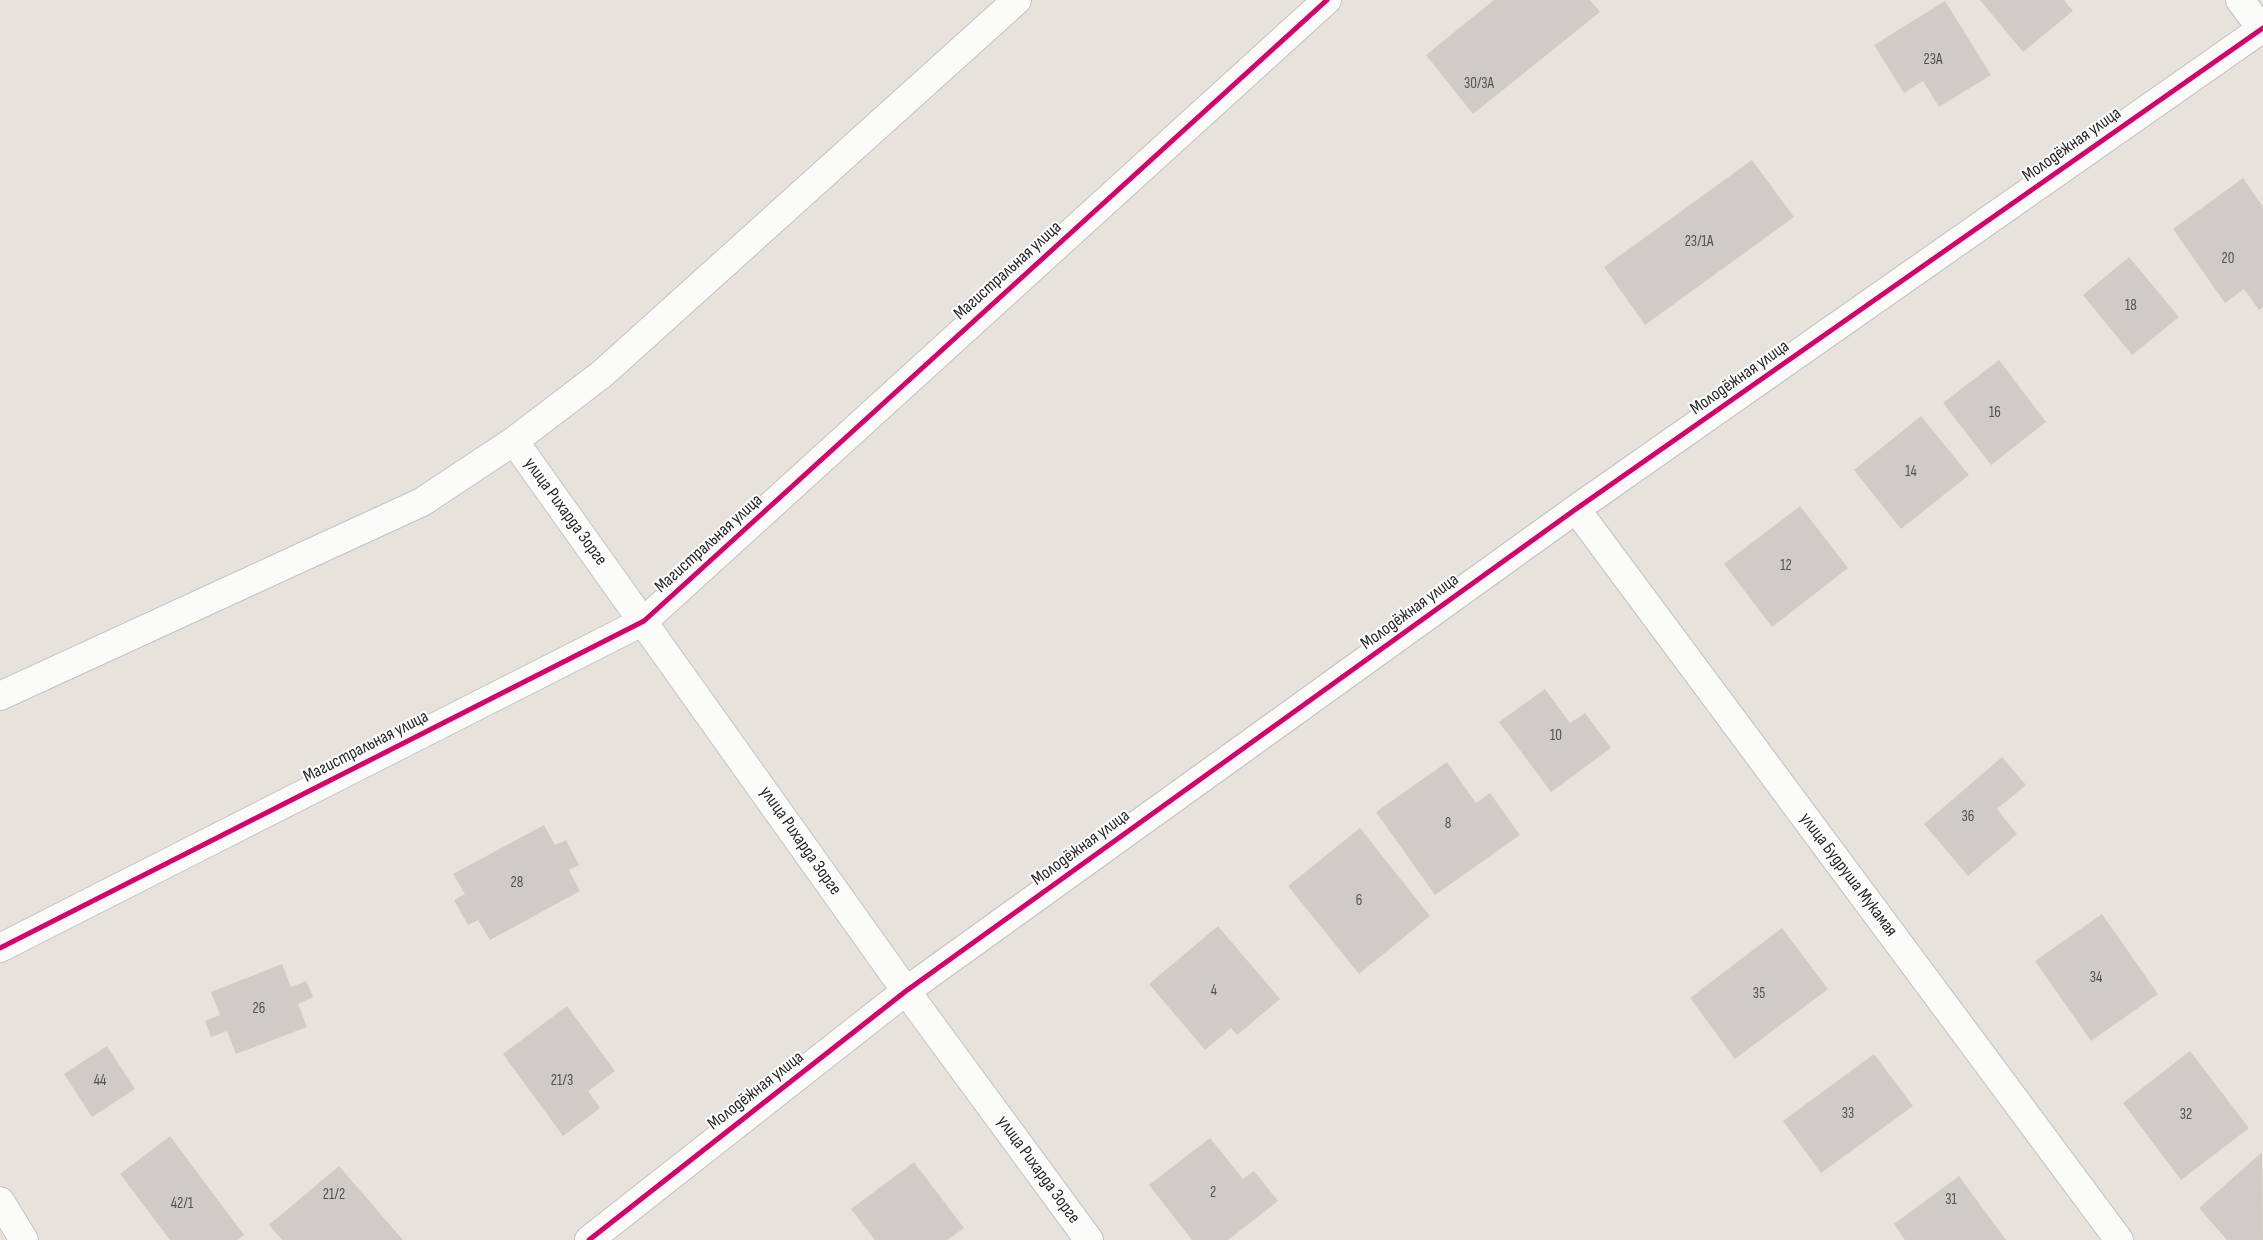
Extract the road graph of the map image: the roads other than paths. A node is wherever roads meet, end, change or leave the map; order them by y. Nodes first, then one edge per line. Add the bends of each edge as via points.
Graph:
1 (1017, 0) edge
2 (1327, 0) edge
3 (2240, 0) edge
4 (2263, 30) edge
5 (514, 441) junction
6 (1576, 509) junction
7 (644, 622) junction
8 (0, 696) edge
9 (0, 948) edge
10 (906, 991) junction
11 (0, 1200) edge
12 (24, 1240) edge
13 (588, 1240) edge
14 (1089, 1240) edge
15 (2119, 1240) edge

1 - 5 street via 602,374
2 - 7 street, Магистральная улица
3 - 4 street
4 - 6 street, Молодёжная улица
5 - 7 street, улица Рихарда Зорге
5 - 8 street via 422,502
6 - 10 street, Молодёжная улица
6 - 15 street, улица Будруша Мукамая
7 - 9 street, Магистральная улица
7 - 10 street, улица Рихарда Зорге
10 - 13 street, Молодёжная улица
10 - 14 street, улица Рихарда Зорге
11 - 12 street

